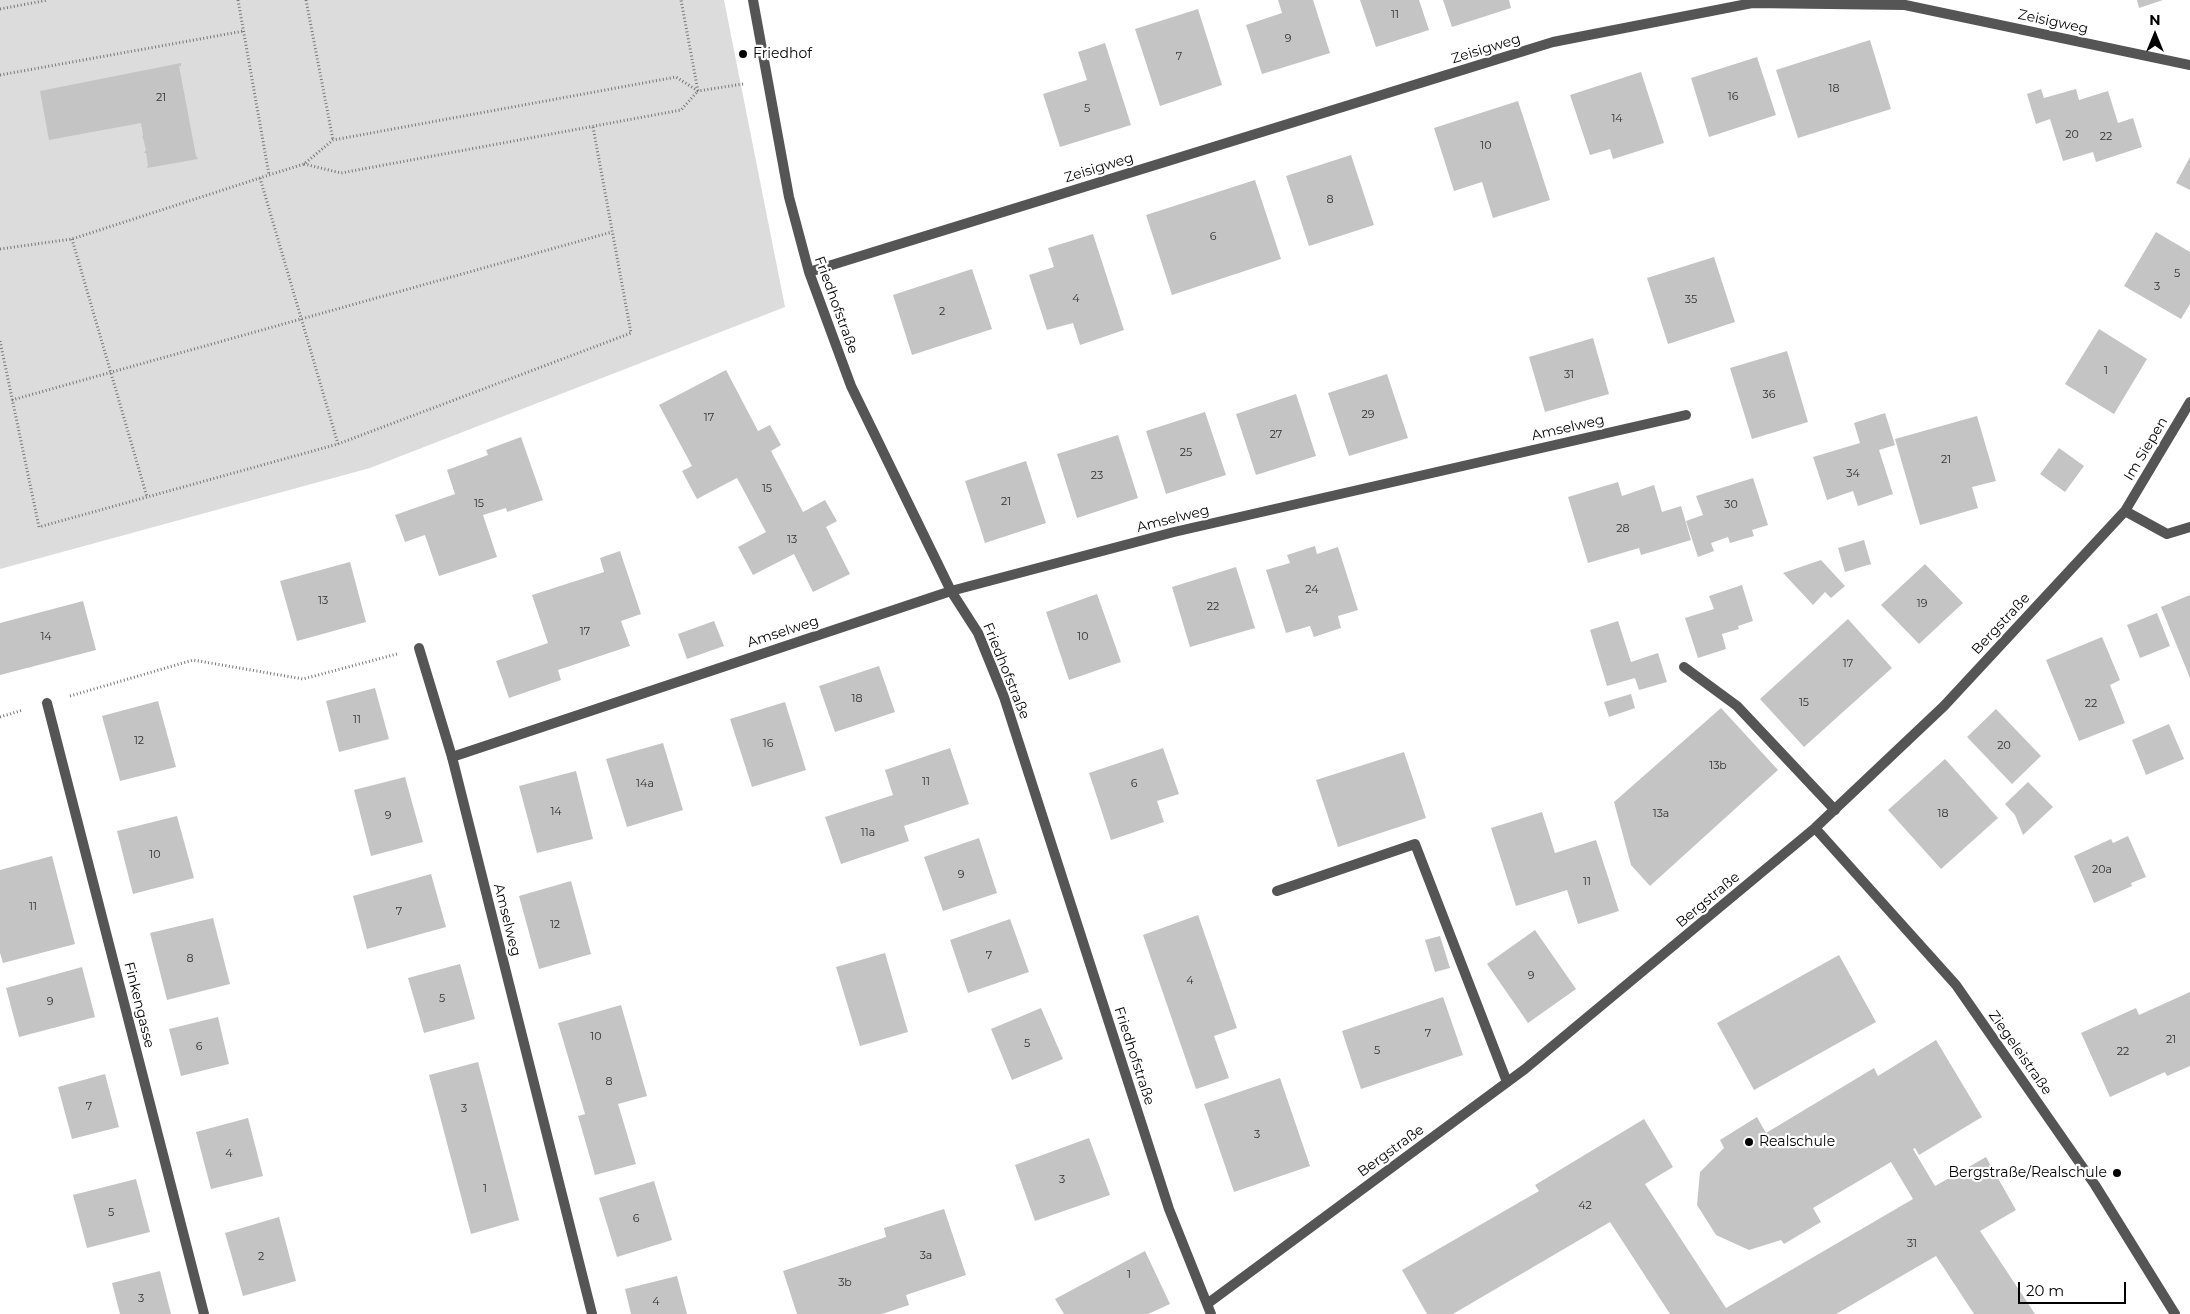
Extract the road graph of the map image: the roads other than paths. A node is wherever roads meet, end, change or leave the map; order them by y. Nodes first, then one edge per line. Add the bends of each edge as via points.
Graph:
1 (754, 0) edge
2 (2190, 65) edge
3 (809, 272) junction
4 (2190, 402) edge
5 (1686, 415) dead end
6 (2125, 510) junction
7 (2190, 527) edge
8 (951, 591) junction
9 (419, 648) dead end
10 (1684, 667) dead end
11 (47, 702) dead end
12 (452, 757) junction
13 (1834, 810) junction
14 (1815, 828) junction
15 (1276, 891) dead end
16 (1507, 1082) junction
17 (1206, 1304) junction
18 (204, 1314) edge
19 (592, 1314) edge
20 (1211, 1314) edge
21 (2175, 1314) edge

1 - 3 street, Friedhofstraße via 789,197
2 - 3 street, Zeisigweg via 1905,5 1752,3 1554,42
3 - 8 street, Friedhofstraße via 851,386
4 - 6 street, Im Siepen
5 - 8 street, Amselweg via 1174,532
6 - 7 street via 2167,534
6 - 13 street, Bergstraße via 1944,706
8 - 12 street, Amselweg
8 - 17 street, Friedhofstraße via 978,632 1004,696 1169,1209
9 - 12 street
10 - 13 street via 1737,706
11 - 18 street, Finkengasse
12 - 19 street, Amselweg
13 - 14 street, Bergstraße
14 - 16 street, Bergstraße
14 - 21 street, Ziegeleistraße via 1956,985 2095,1185
15 - 16 street via 1415,844
16 - 17 street, Bergstraße
17 - 20 street, Friedhofstraße

